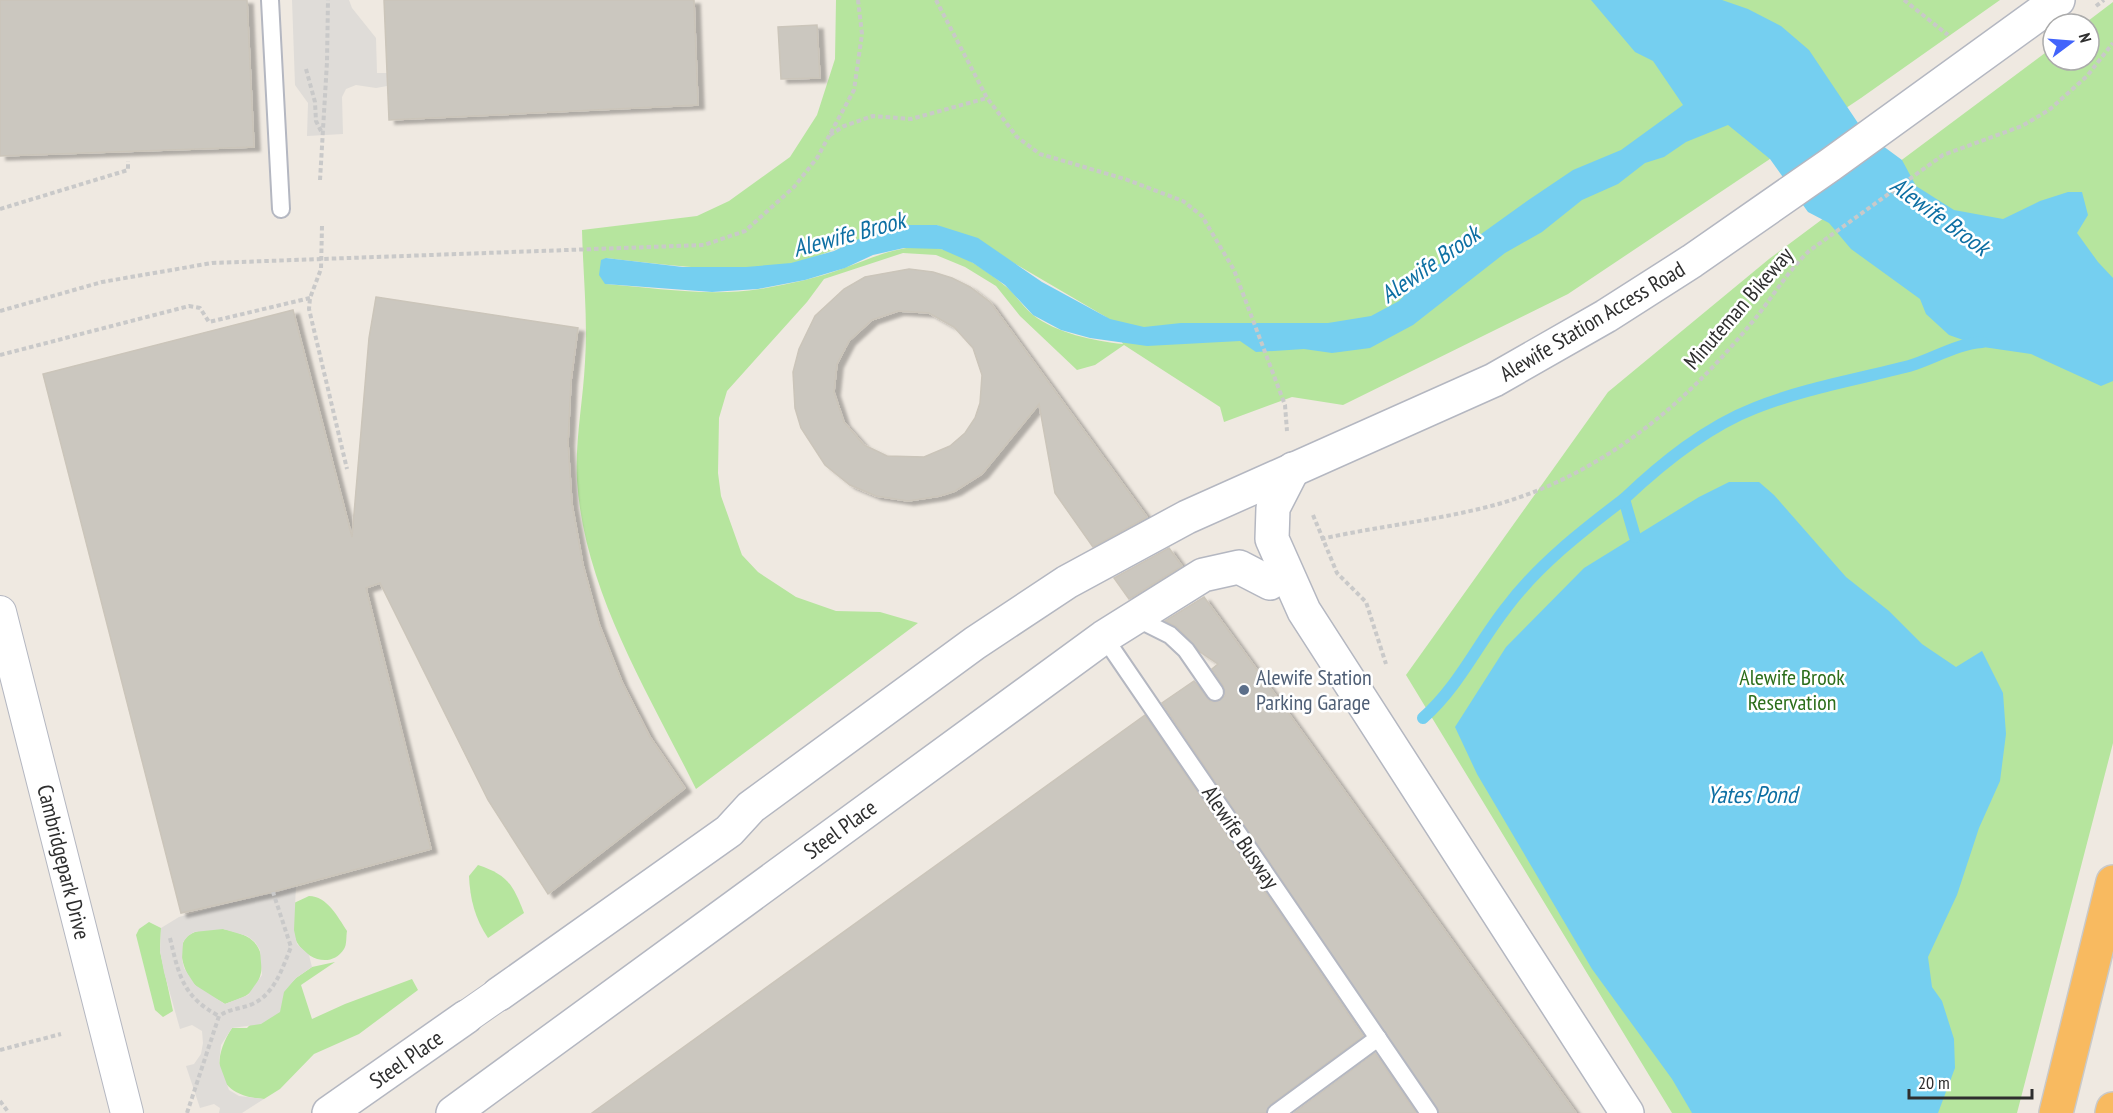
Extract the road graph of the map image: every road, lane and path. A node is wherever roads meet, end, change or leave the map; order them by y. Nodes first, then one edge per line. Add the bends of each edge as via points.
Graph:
1 (270, 0) edge
2 (328, 0) edge
3 (858, 0) edge
4 (936, 0) edge
5 (1904, 0) edge
6 (2058, 0) edge
7 (2113, 43) edge
8 (1979, 60) junction
9 (306, 67) dead end
10 (987, 98) junction
11 (321, 132) junction
12 (829, 135) junction
13 (128, 161) dead end
14 (320, 180) dead end
15 (0, 209) edge
16 (282, 209) dead end
17 (321, 226) dead end
18 (322, 258) junction
19 (310, 298) junction
20 (0, 311) edge
21 (0, 355) edge
22 (1291, 455) junction
23 (347, 469) dead end
24 (1312, 512) dead end
25 (1270, 583) joint
26 (1304, 611) junction
27 (0, 612) edge
28 (1136, 618) junction
29 (1104, 637) junction
30 (1215, 692) dead end
31 (690, 860) joint
32 (2113, 882) edge
33 (273, 892) dead end
34 (170, 938) dead end
35 (500, 994) joint
36 (219, 1017) junction
37 (466, 1017) joint
38 (61, 1034) dead end
39 (1378, 1038) junction
40 (0, 1050) edge
41 (0, 1101) edge
42 (9, 1113) edge
43 (127, 1113) edge
44 (187, 1113) edge
45 (329, 1113) edge
46 (453, 1113) edge
47 (1276, 1113) edge
48 (1429, 1113) edge
49 (1627, 1113) edge
50 (2056, 1113) edge

1 - 16 lane
2 - 11 path
3 - 12 path via 862,34 854,90
4 - 10 path
5 - 8 path
6 - 8 main road, Alewife Station Access Road
7 - 24 path, Minuteman Bikeway via 2087,76 2049,110 2022,126 1956,148 1809,251 1703,377 1633,438 1603,458 1549,486 1483,508 1321,539
8 - 22 main road, Alewife Station Access Road via 1606,316 1494,380
9 - 11 path
10 - 12 path via 911,119 873,116
10 - 22 path via 1017,137 1040,154 1183,201 1202,216 1234,270 1285,405
11 - 14 path
12 - 18 path via 818,158 770,211 745,231 704,245
13 - 15 path via 128,170
17 - 18 path
18 - 19 path
18 - 20 path via 235,261 166,269
19 - 21 path via 209,322 200,308 189,306
19 - 23 path via 310,320
22 - 26 main road via 1273,508 1272,539
22 - 31 main road, Alewife Station Access Road via 1249,488 1067,582 975,643 751,807 729,831
25 - 26 street
25 - 28 main road, Steel Place via 1239,567 1203,574
26 - 49 main road
27 - 43 street, Cambridgepark Drive
28 - 29 main road, Steel Place
28 - 30 lane via 1170,635
29 - 39 lane, Alewife Busway
29 - 46 main road, Steel Place
31 - 35 main road, Steel Place
32 - 50 highway
33 - 36 path via 291,947 261,1000
34 - 36 path via 179,978 199,1005
35 - 37 street, Steel Place
36 - 44 path
37 - 45 main road, Steel Place
38 - 40 path
39 - 47 lane
39 - 48 lane, Alewife Busway
41 - 42 path

